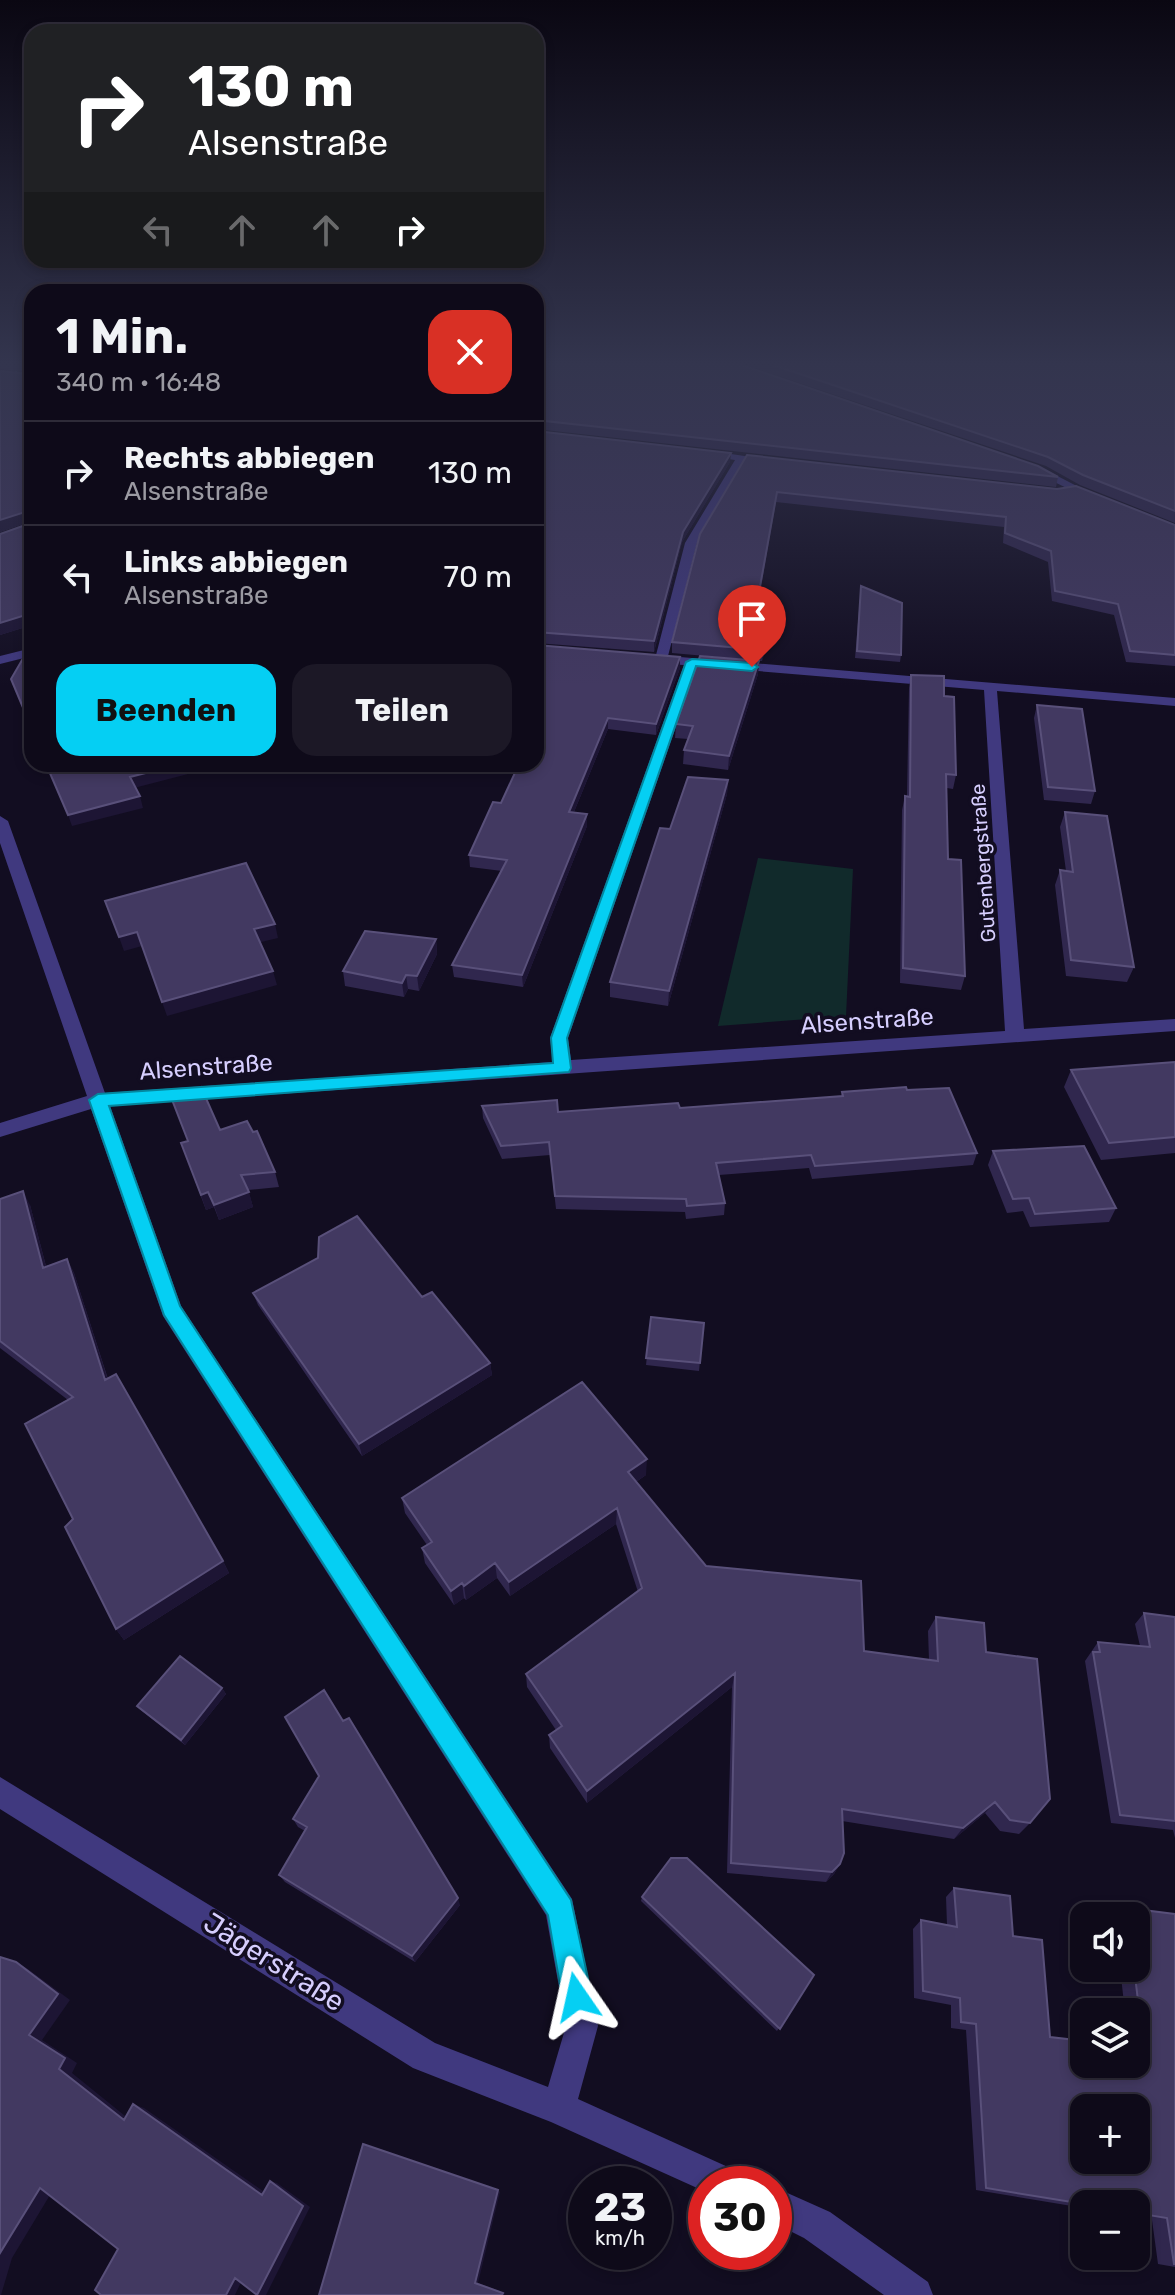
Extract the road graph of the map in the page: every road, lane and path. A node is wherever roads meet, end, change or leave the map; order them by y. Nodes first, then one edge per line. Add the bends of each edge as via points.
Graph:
1 (733, 472) edge
2 (1039, 472) edge
3 (1075, 490) junction
4 (1055, 493) edge
5 (1104, 501) edge
6 (24, 654) edge
7 (645, 658) edge
8 (0, 660) edge
9 (661, 660) junction
10 (692, 662) junction
11 (990, 686) junction
12 (1175, 702) edge
13 (0, 821) edge
14 (1175, 1025) edge
15 (1015, 1037) junction
16 (563, 1068) junction
17 (98, 1100) junction
18 (0, 1130) edge
19 (0, 1792) edge
20 (559, 2108) junction
21 (688, 2166) edge
22 (792, 2213) edge
23 (915, 2295) edge

1 - 9 street via 691,543
2 - 3 street
3 - 4 street
3 - 5 street
6 - 8 street
7 - 9 street
9 - 10 street
10 - 11 street
10 - 16 street via 559,1038
11 - 12 street
11 - 15 street, Gutenbergstraße
13 - 17 street
14 - 15 street, Alsenstraße
15 - 16 street, Alsenstraße
16 - 17 street, Alsenstraße
17 - 18 street, Alsenstraße
17 - 20 street via 171,1309 561,1910 582,2026
19 - 20 street, Jägerstraße via 425,2056
20 - 21 street, Jägerstraße
22 - 23 street via 817,2225

